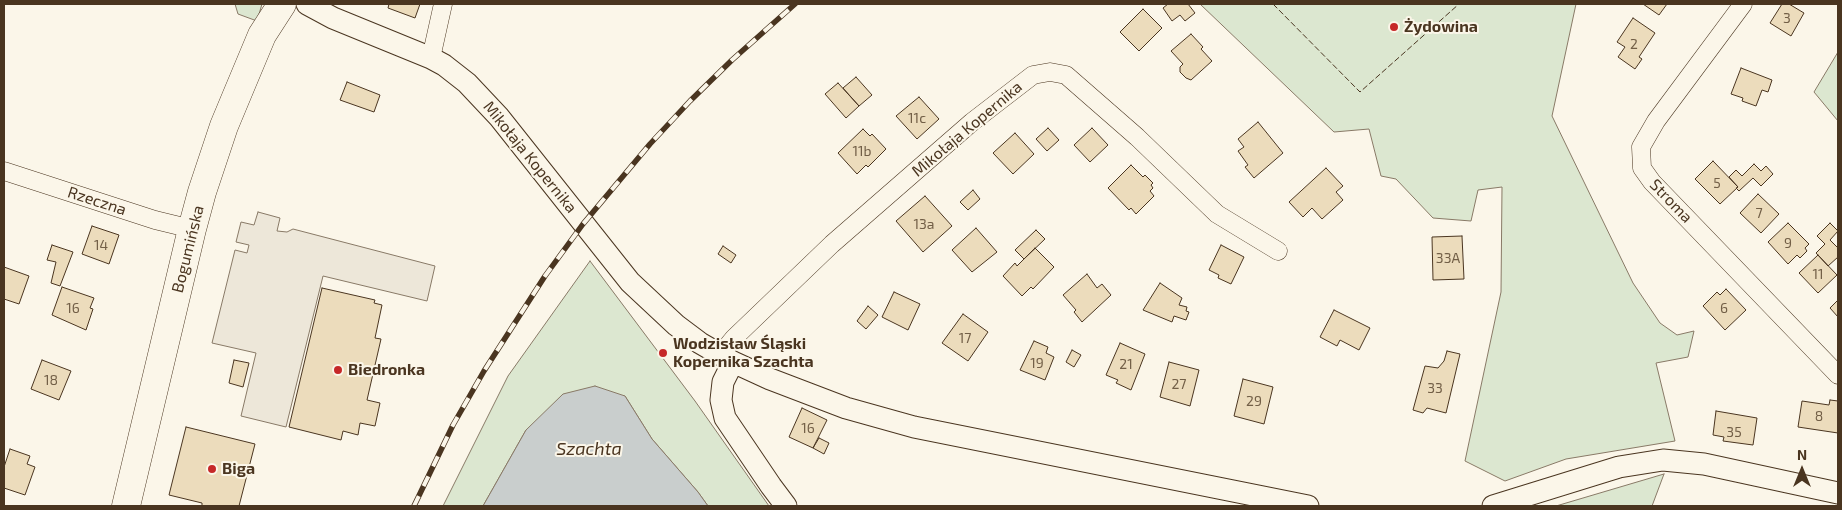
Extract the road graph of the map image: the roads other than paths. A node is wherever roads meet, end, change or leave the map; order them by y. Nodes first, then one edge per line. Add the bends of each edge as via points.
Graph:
1 (282, 4) edge
2 (307, 4) edge
3 (443, 4) edge
4 (1742, 4) edge
5 (431, 58) junction
6 (4, 172) edge
7 (192, 229) junction
8 (1278, 252) dead end
9 (726, 358) junction
10 (1838, 375) edge
11 (1838, 493) edge
12 (126, 506) edge
13 (786, 506) edge
14 (1308, 506) edge
15 (1493, 506) edge

1 - 7 main road, Bogumińska via 262,35 224,126
2 - 5 street, Mikołaja Kopernika
3 - 5 street
4 - 10 street, Stroma via 1656,121 1641,147 1642,168
5 - 9 street, Mikołaja Kopernika via 461,78 489,104 642,295 676,325
6 - 7 street, Rzeczna
7 - 12 main road, Bogumińska
8 - 9 street, Mikołaja Kopernika via 1217,214 1137,137 1066,76 1050,72 1033,75 964,128 832,244 734,338
9 - 13 street via 721,400 725,418
9 - 14 street, Mikołaja Kopernika via 846,408 914,427
11 - 15 street via 1688,462 1663,460 1619,467

